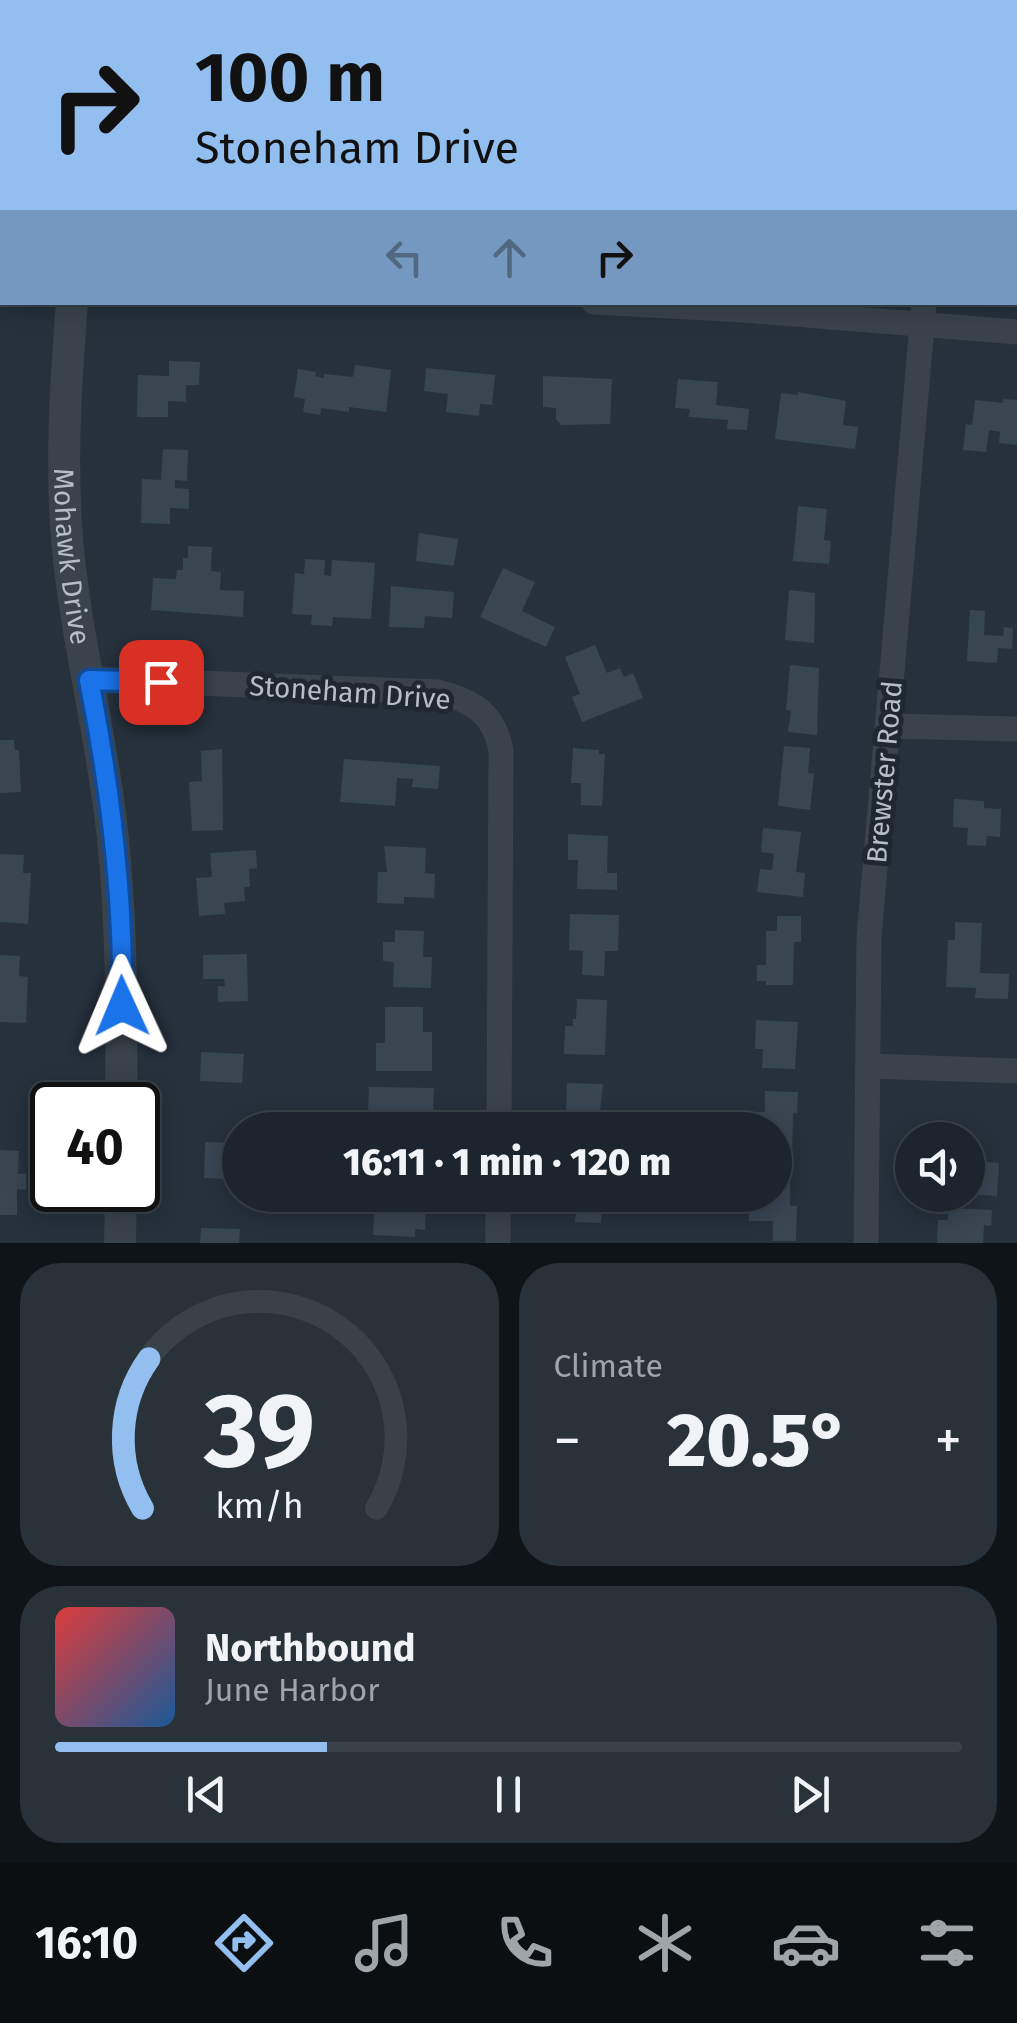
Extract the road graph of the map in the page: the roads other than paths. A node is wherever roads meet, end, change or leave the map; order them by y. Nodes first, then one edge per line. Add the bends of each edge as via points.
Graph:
1 (72, 305) edge
2 (683, 305) edge
3 (922, 313) edge
4 (1017, 332) edge
5 (89, 680) junction
6 (888, 726) junction
7 (1017, 729) edge
8 (868, 1066) junction
9 (1017, 1071) edge
10 (122, 1082) edge
11 (499, 1112) edge
12 (121, 1212) edge
13 (498, 1212) edge
14 (120, 1243) edge
15 (498, 1243) edge
16 (866, 1243) edge

1 - 5 street, Mohawk Drive via 65,486 70,574
2 - 3 street
3 - 4 street
3 - 6 street, Brewster Road
5 - 10 street, Mohawk Drive via 113,842
5 - 11 street, Stoneham Drive via 438,692 482,709 502,750
6 - 7 street
6 - 8 street, Brewster Road via 870,937
8 - 9 street
8 - 16 street, Brewster Road
12 - 14 street
13 - 15 street

